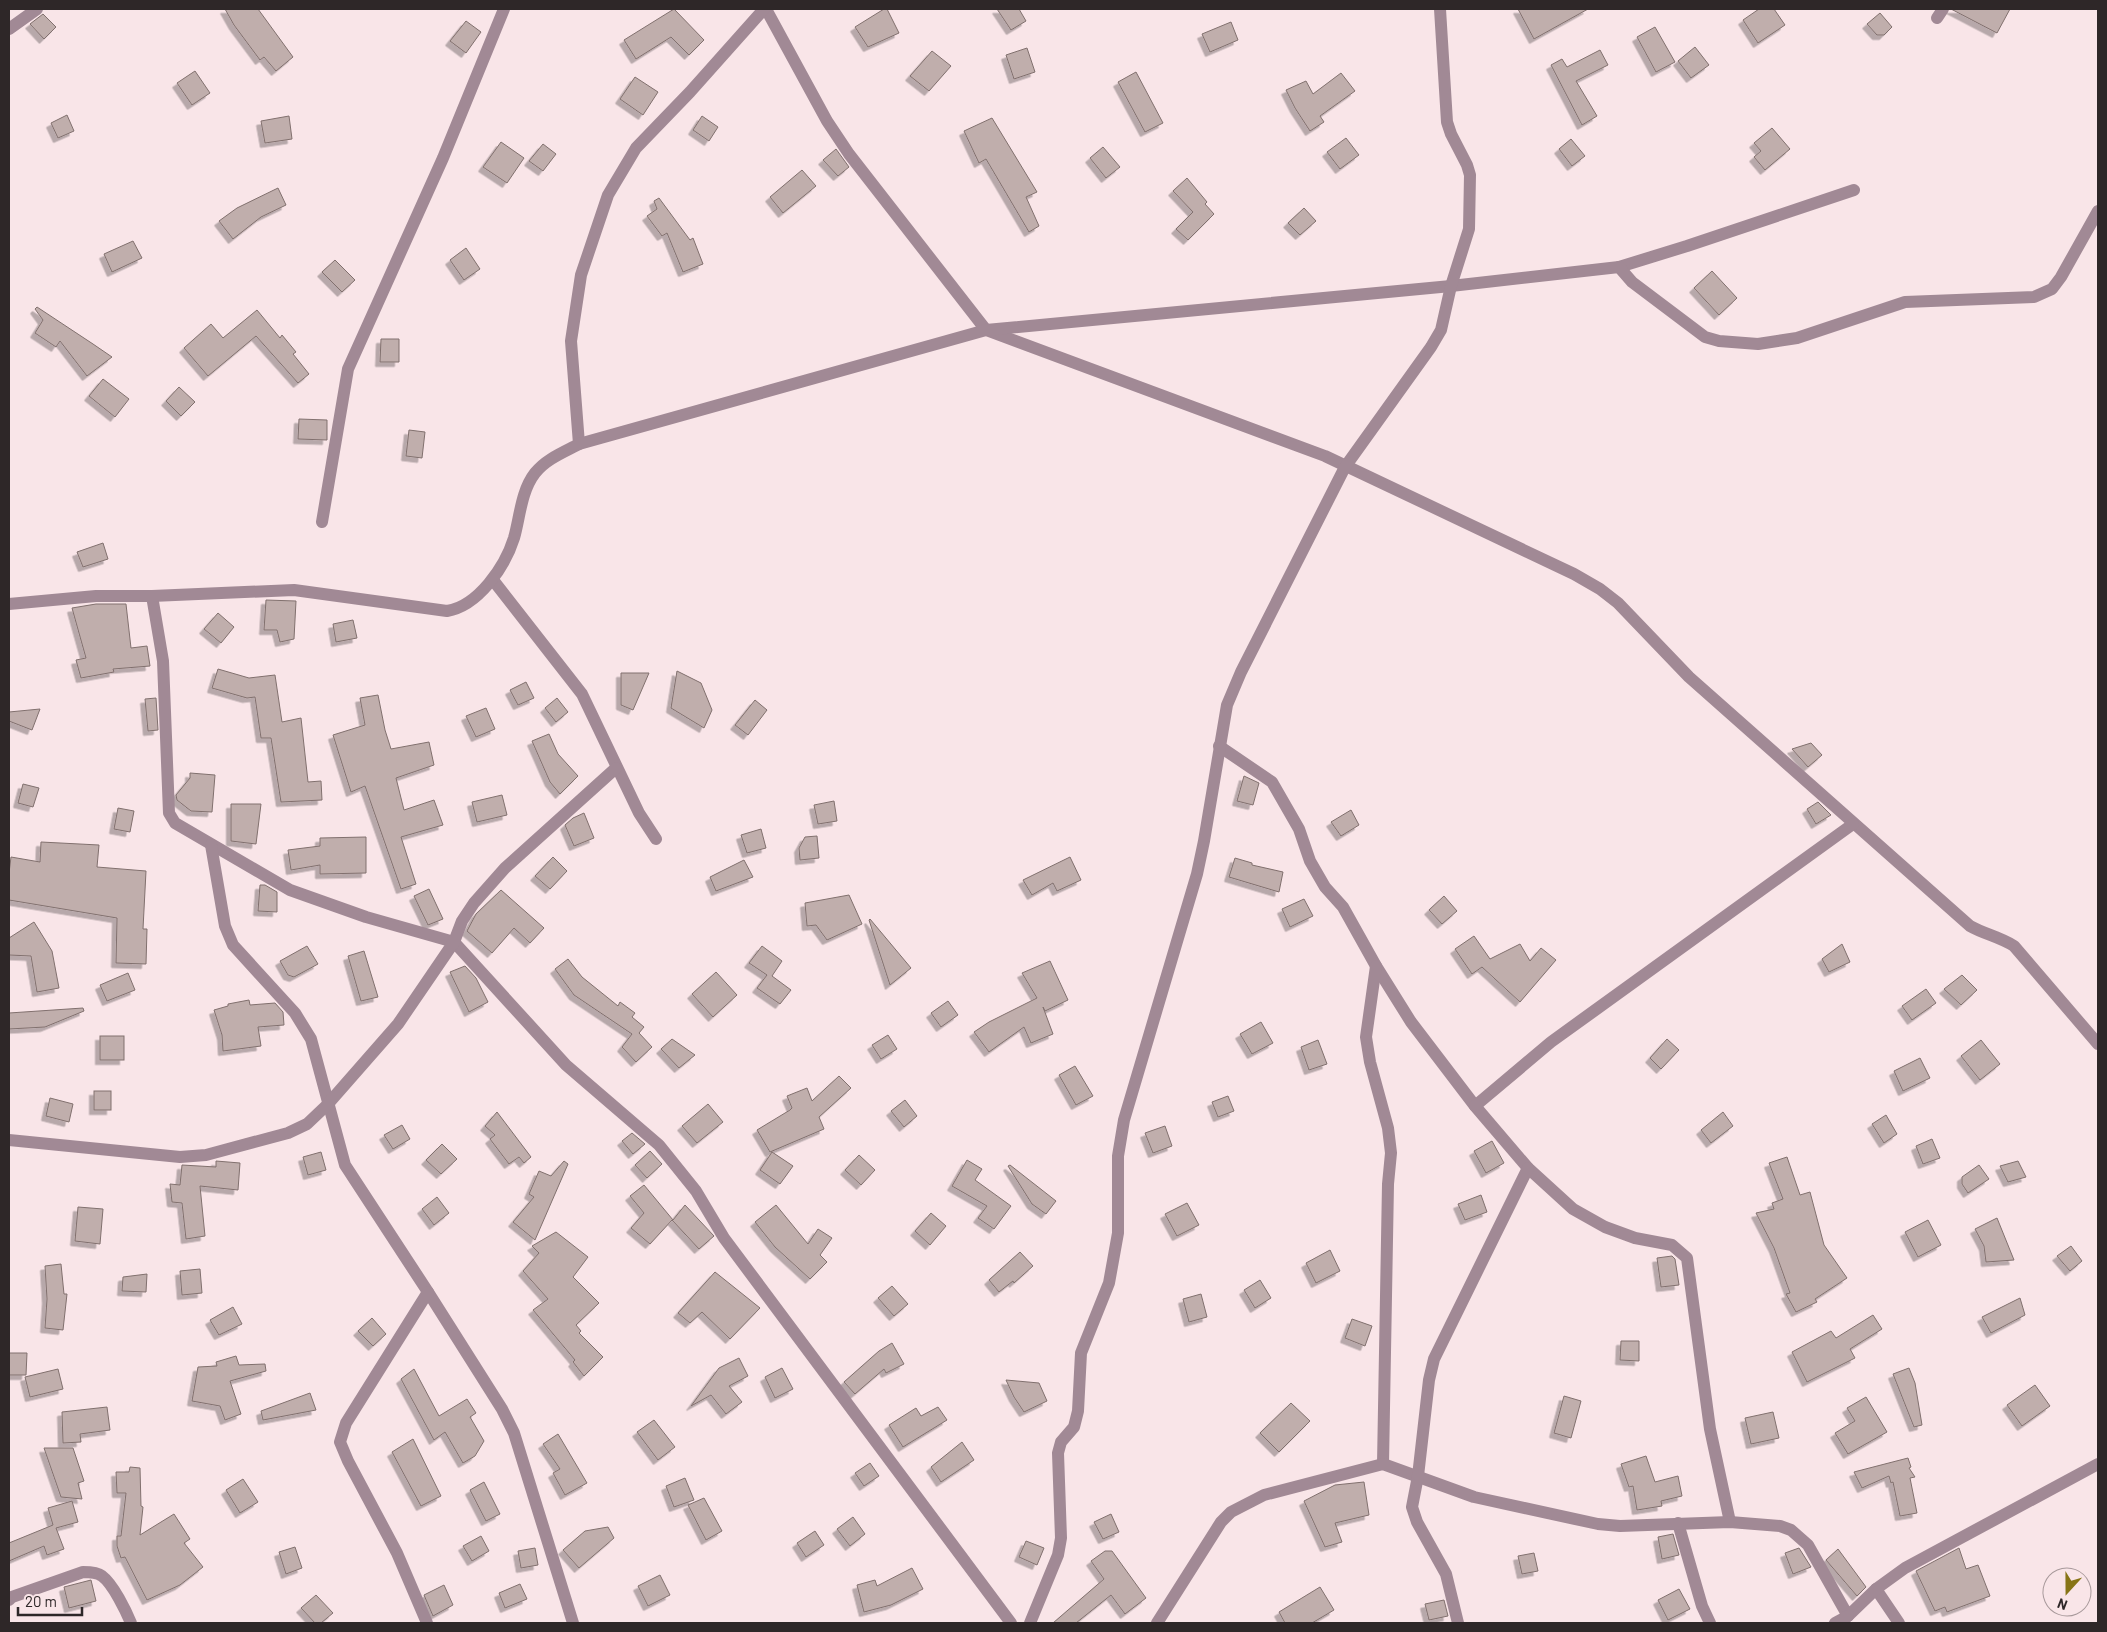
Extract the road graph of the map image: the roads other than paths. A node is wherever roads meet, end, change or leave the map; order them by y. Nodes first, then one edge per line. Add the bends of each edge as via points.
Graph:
1 (37, 9) edge
2 (504, 9) edge
3 (765, 9) edge
4 (1440, 9) edge
5 (9, 29) edge
6 (1854, 190) dead end
7 (2098, 211) edge
8 (1619, 267) junction
9 (1451, 286) junction
10 (986, 330) junction
11 (579, 444) junction
12 (1345, 467) junction
13 (322, 522) dead end
14 (493, 580) junction
15 (152, 596) junction
16 (9, 604) edge
17 (1219, 746) junction
18 (616, 768) junction
19 (1853, 824) junction
20 (656, 839) dead end
21 (211, 845) junction
22 (454, 942) junction
23 (1376, 966) junction
24 (2098, 1044) edge
25 (327, 1105) junction
26 (1475, 1106) junction
27 (9, 1140) edge
28 (1528, 1168) junction
29 (428, 1292) junction
30 (1383, 1464) junction
31 (2098, 1464) edge
32 (1418, 1476) junction
33 (1730, 1522) junction
34 (1678, 1524) junction
35 (1876, 1589) junction
36 (10, 1596) edge
37 (1848, 1616) junction
38 (131, 1623) edge
39 (427, 1623) edge
40 (573, 1623) edge
41 (1011, 1623) edge
42 (1030, 1623) edge
43 (1157, 1623) edge
44 (1458, 1623) edge
45 (1710, 1623) edge
46 (1835, 1623) edge
47 (1899, 1623) edge

1 - 5 street
2 - 13 street via 443,158 348,370
3 - 10 street via 848,154
3 - 11 street via 636,148 608,195 582,275 570,341
4 - 9 street via 1446,122 1470,175 1467,237
6 - 8 street
7 - 8 street via 2061,277 2052,289 2034,297 1905,302 1797,338 1758,344 1706,337 1632,282
8 - 9 street
9 - 10 street
9 - 12 street via 1440,330 1431,347
10 - 11 street
10 - 12 street via 1304,447
11 - 14 street via 549,460 528,484 514,541
12 - 17 street via 1241,672 1227,705
12 - 19 street via 1600,589 1618,603 1689,676
14 - 15 street via 460,609 448,611 294,590
14 - 18 street via 582,694
15 - 16 street via 96,596
15 - 21 street via 163,661 169,813 175,823
17 - 23 street via 1272,782 1299,829 1310,861 1325,887 1343,907
17 - 42 street via 1197,874 1124,1120 1118,1156 1118,1233 1109,1283 1081,1352 1074,1428 1061,1442 1058,1453 1061,1538 1058,1555
18 - 20 street
18 - 22 street via 505,868 474,903
19 - 24 street via 1970,926 2014,946
19 - 26 street via 1551,1042
21 - 22 street via 290,890 366,917
21 - 25 street via 225,926 233,945 295,1013 311,1040
22 - 25 street via 398,1024
22 - 41 street via 566,1065 658,1146 696,1191 724,1238
23 - 26 street via 1411,1022
23 - 30 street via 1366,1037 1391,1153
25 - 27 street via 307,1124 288,1133 206,1155 180,1157
25 - 29 street via 345,1165
26 - 28 street
28 - 32 street via 1434,1359
28 - 33 street via 1574,1209 1598,1223 1635,1238 1672,1244 1687,1258 1710,1429
29 - 39 street via 346,1423 340,1442 397,1553
29 - 40 street via 514,1433
30 - 32 street
30 - 43 street via 1264,1495 1231,1512 1221,1522
31 - 35 street via 1905,1568
32 - 34 street via 1488,1501 1598,1524
32 - 44 street via 1412,1507 1446,1574
33 - 34 street
33 - 37 street via 1780,1526 1800,1537 1808,1545
34 - 45 street
35 - 37 street
35 - 47 street
36 - 38 street via 83,1572 92,1572 102,1576 125,1607
37 - 46 street

